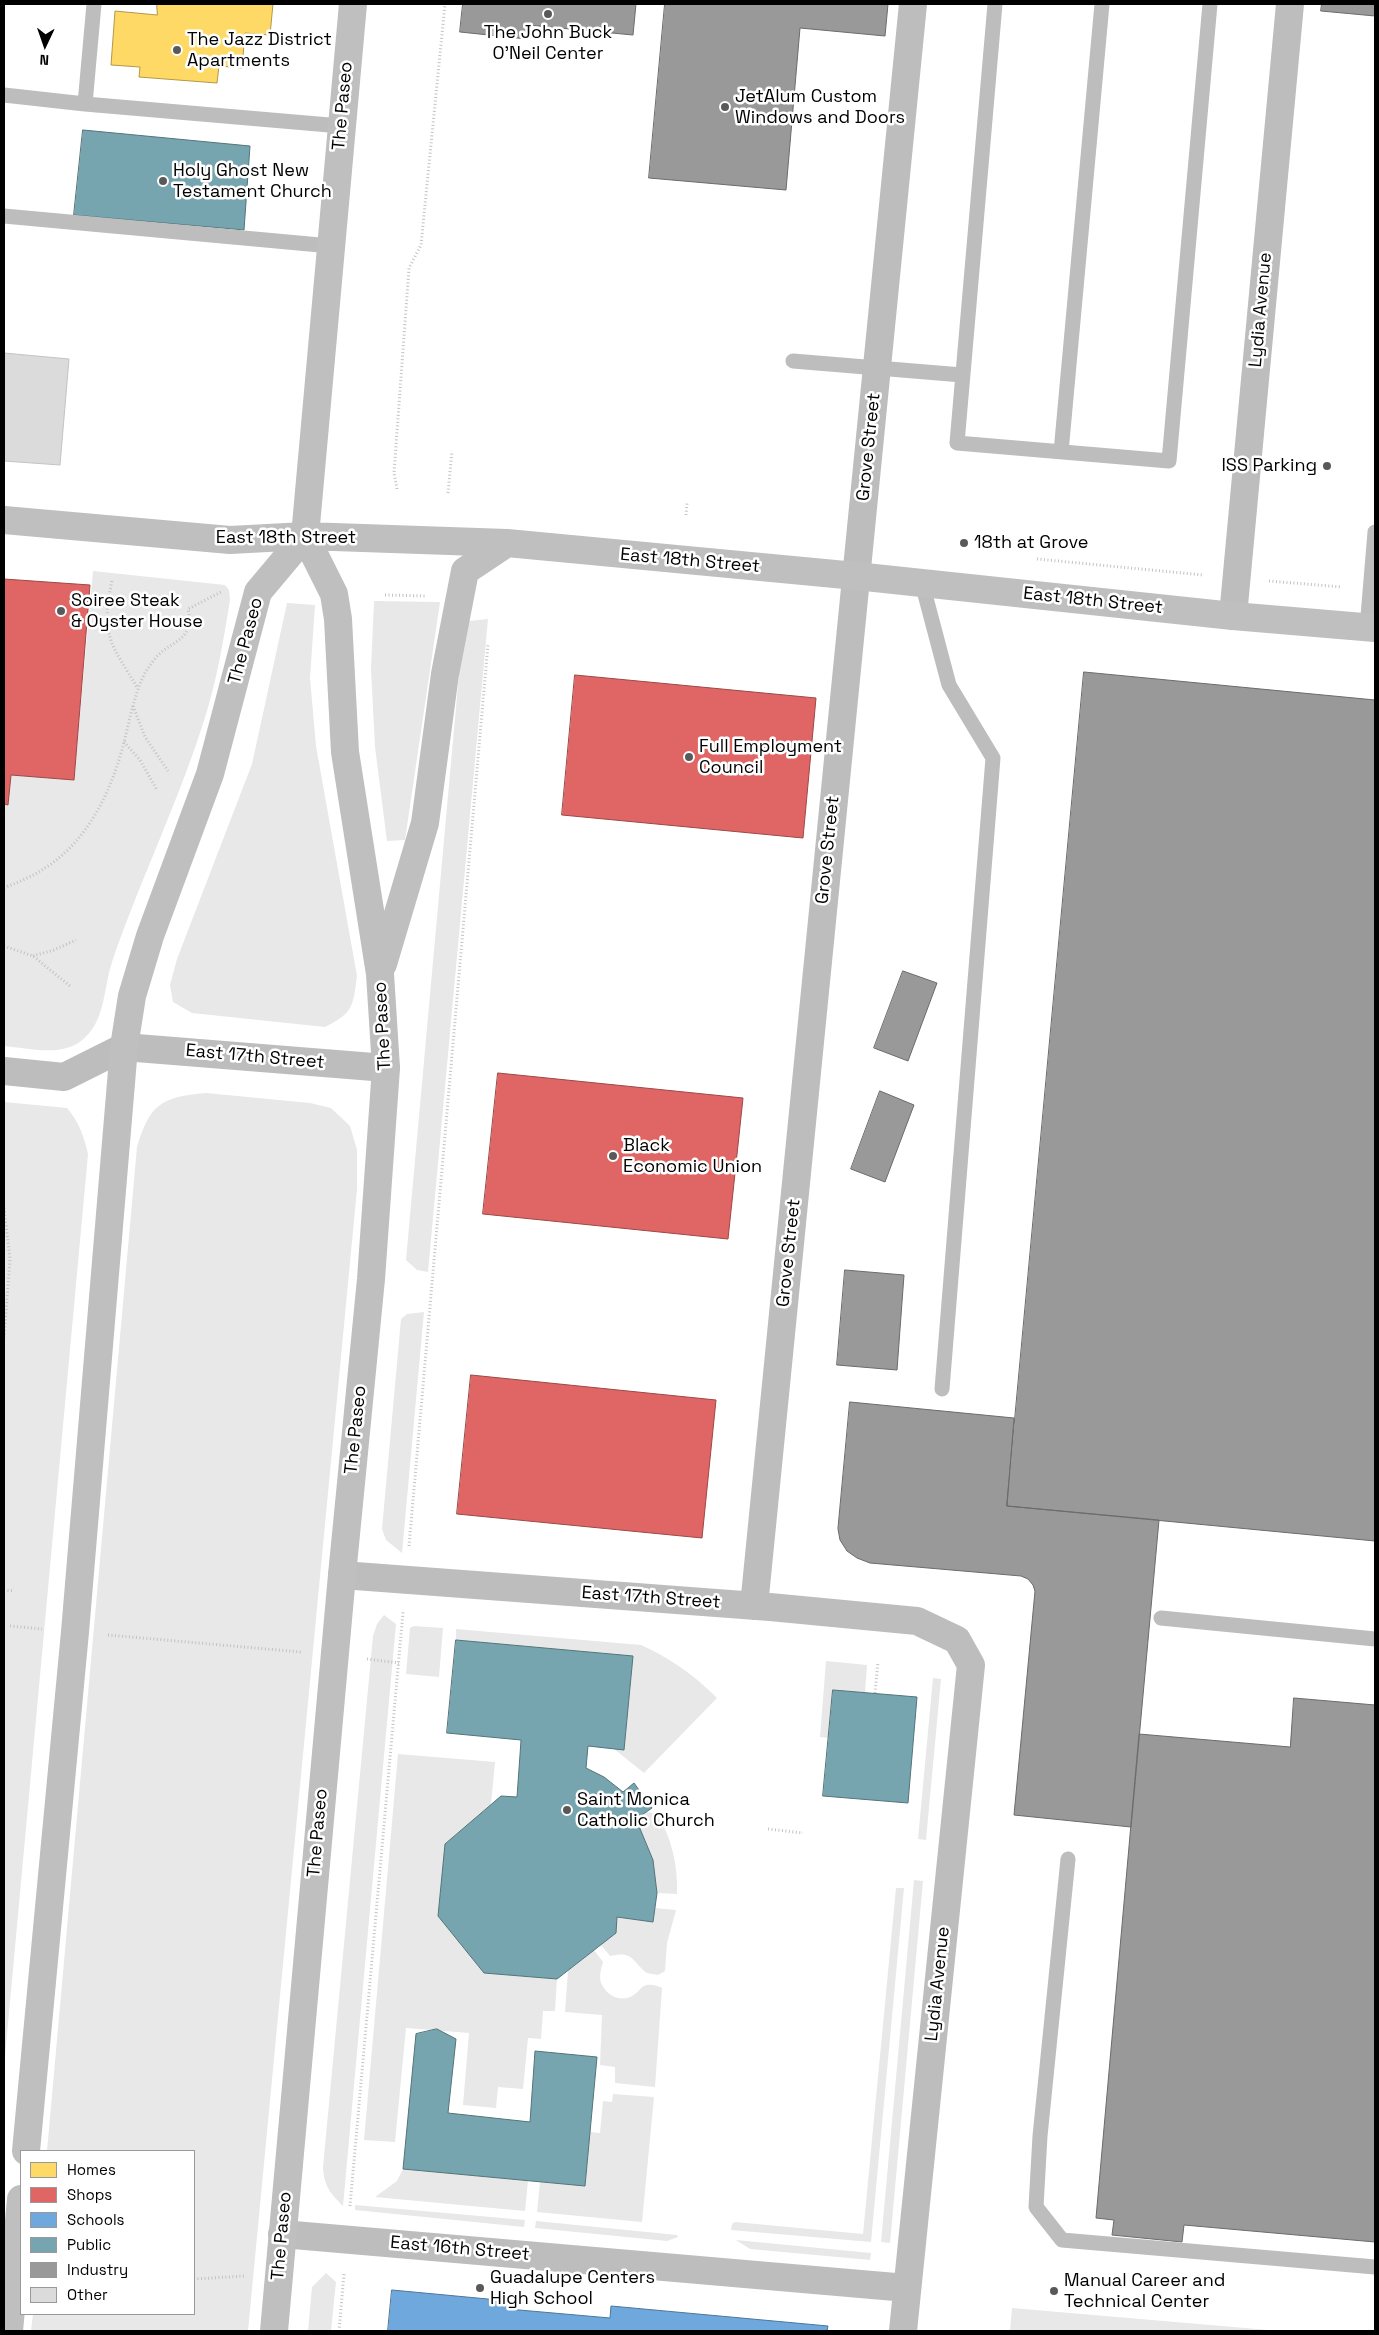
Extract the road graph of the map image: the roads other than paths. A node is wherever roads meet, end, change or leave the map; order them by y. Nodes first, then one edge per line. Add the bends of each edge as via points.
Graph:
1 (94, 4) edge
2 (353, 4) edge
3 (912, 4) edge
4 (995, 4) edge
5 (1102, 4) edge
6 (1210, 4) edge
7 (1290, 4) edge
8 (4, 95) edge
9 (85, 104) junction
10 (341, 126) junction
11 (4, 216) edge
12 (331, 246) junction
13 (793, 360) dead end
14 (876, 368) junction
15 (962, 375) junction
16 (1061, 452) junction
17 (4, 520) edge
18 (1375, 532) edge
19 (305, 536) junction
20 (507, 543) junction
21 (856, 576) junction
22 (922, 583) junction
23 (1233, 616) junction
24 (1371, 628) edge
25 (380, 974) junction
26 (124, 1047) junction
27 (386, 1068) junction
28 (4, 1071) edge
29 (942, 1389) dead end
30 (342, 1575) junction
31 (754, 1606) junction
32 (1161, 1618) dead end
33 (1375, 1639) edge
34 (957, 1640) joint
35 (1068, 1858) dead end
36 (26, 2150) edge
37 (20, 2210) edge
38 (282, 2234) junction
39 (1375, 2267) edge
40 (907, 2288) junction
41 (9, 2331) edge
42 (274, 2331) edge
43 (903, 2331) edge

1 - 9 lane
2 - 10 main road, The Paseo
3 - 14 street, Grove Street
4 - 15 lane
5 - 16 lane
6 - 16 lane via 1169,461
7 - 23 street, Lydia Avenue
8 - 9 lane
9 - 10 lane
10 - 12 main road, The Paseo
11 - 12 lane
12 - 19 main road, The Paseo
13 - 14 lane
14 - 15 lane
14 - 21 street, Grove Street
15 - 16 lane via 957,443
17 - 19 main road, East 18th Street via 230,540
18 - 24 lane
19 - 20 main road, East 18th Street
19 - 25 main road, The Paseo via 334,594 345,752
19 - 26 main road, The Paseo via 258,592 210,774 150,936 135,987
20 - 21 main road, East 18th Street
20 - 25 main road via 465,571 445,674 425,823
21 - 22 main road, East 18th Street
21 - 31 street, Grove Street
22 - 23 main road, East 18th Street
22 - 29 lane via 949,685 993,758
23 - 24 main road, East 18th Street
25 - 27 main road, The Paseo
26 - 27 street, East 17th Street
26 - 28 street via 64,1077
26 - 36 main road, The Paseo via 75,1632
27 - 30 main road, The Paseo via 371,1279
30 - 31 street, East 17th Street
30 - 38 main road, The Paseo
31 - 34 street, East 17th Street via 917,1621
32 - 33 lane
34 - 40 street, Lydia Avenue via 971,1665
35 - 39 lane via 1036,2207 1062,2240
37 - 41 main road
38 - 40 street, East 16th Street
38 - 42 main road, The Paseo
40 - 43 street, Lydia Avenue

